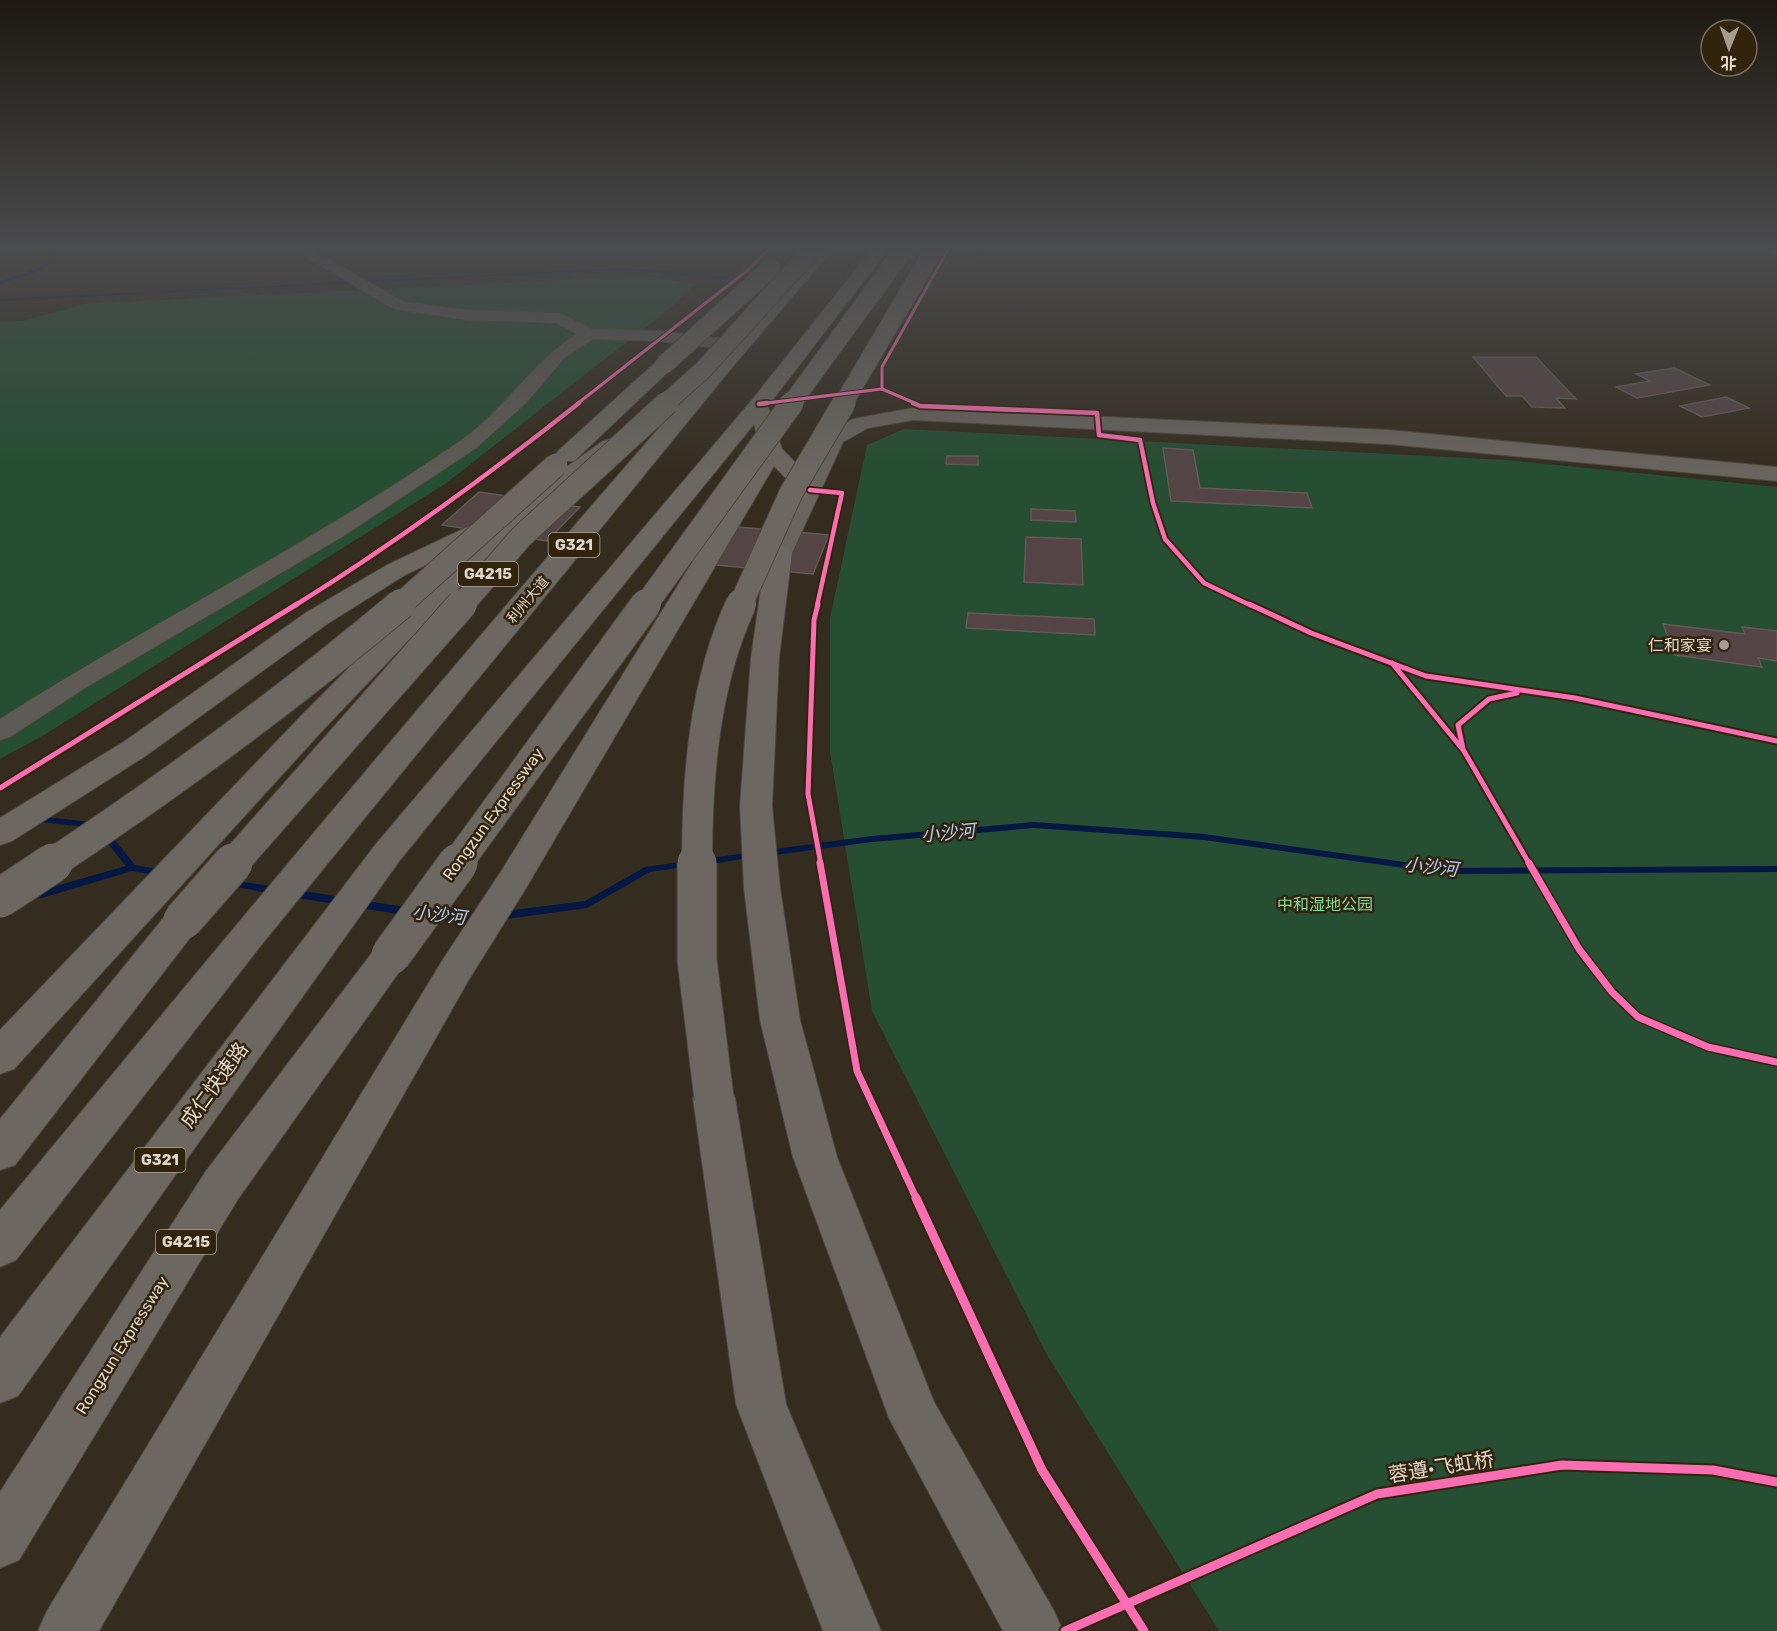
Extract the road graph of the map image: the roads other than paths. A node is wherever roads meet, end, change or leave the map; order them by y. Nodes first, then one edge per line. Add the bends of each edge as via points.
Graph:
1 (570, 324) edge
2 (709, 324) edge
3 (745, 324) edge
4 (759, 324) edge
5 (821, 324) edge
6 (850, 324) edge
7 (890, 324) edge
8 (589, 334) junction
9 (740, 346) junction
10 (722, 367) junction
11 (759, 404) junction
12 (772, 451) junction
13 (1777, 474) edge
14 (810, 490) junction
15 (518, 512) junction
16 (779, 553) joint
17 (0, 731) edge
18 (0, 833) edge
19 (0, 898) edge
20 (0, 1057) edge
21 (0, 1151) edge
22 (0, 1245) edge
23 (0, 1378) edge
24 (815, 1539) junction
25 (0, 1541) edge
26 (67, 1631) edge
27 (852, 1631) edge
28 (875, 1631) edge
29 (1034, 1631) edge

1 - 8 street
2 - 19 highway, bridge via 477,538 346,650 211,753
3 - 21 highway, G4215, bridge via 704,369 521,537 183,920
4 - 9 highway, 利州大道 / G321
5 - 11 highway, G321
6 - 25 highway, Rongzun Expressway / G4215, bridge via 222,1185
7 - 24 highway, bridge via 791,493 725,639 701,756 697,960 714,1098 762,1404
8 - 9 street via 660,336
8 - 17 street via 559,353 519,399 469,444 334,532 76,682
9 - 10 highway, 利州大道 / G321
10 - 15 highway
10 - 22 highway, 利州大道 / G321 via 249,934
11 - 12 highway
11 - 23 highway, 成仁快速路 / G321 via 388,852
12 - 14 highway
12 - 26 highway via 514,879 454,971
13 - 14 main road via 1388,436 913,414 886,417 843,431 834,439
14 - 16 main road
15 - 18 highway via 396,570 317,618 200,705
15 - 20 highway via 311,724
16 - 29 highway via 765,658 756,806 762,888 780,1020 815,1157 915,1418
24 - 27 highway
24 - 28 highway

